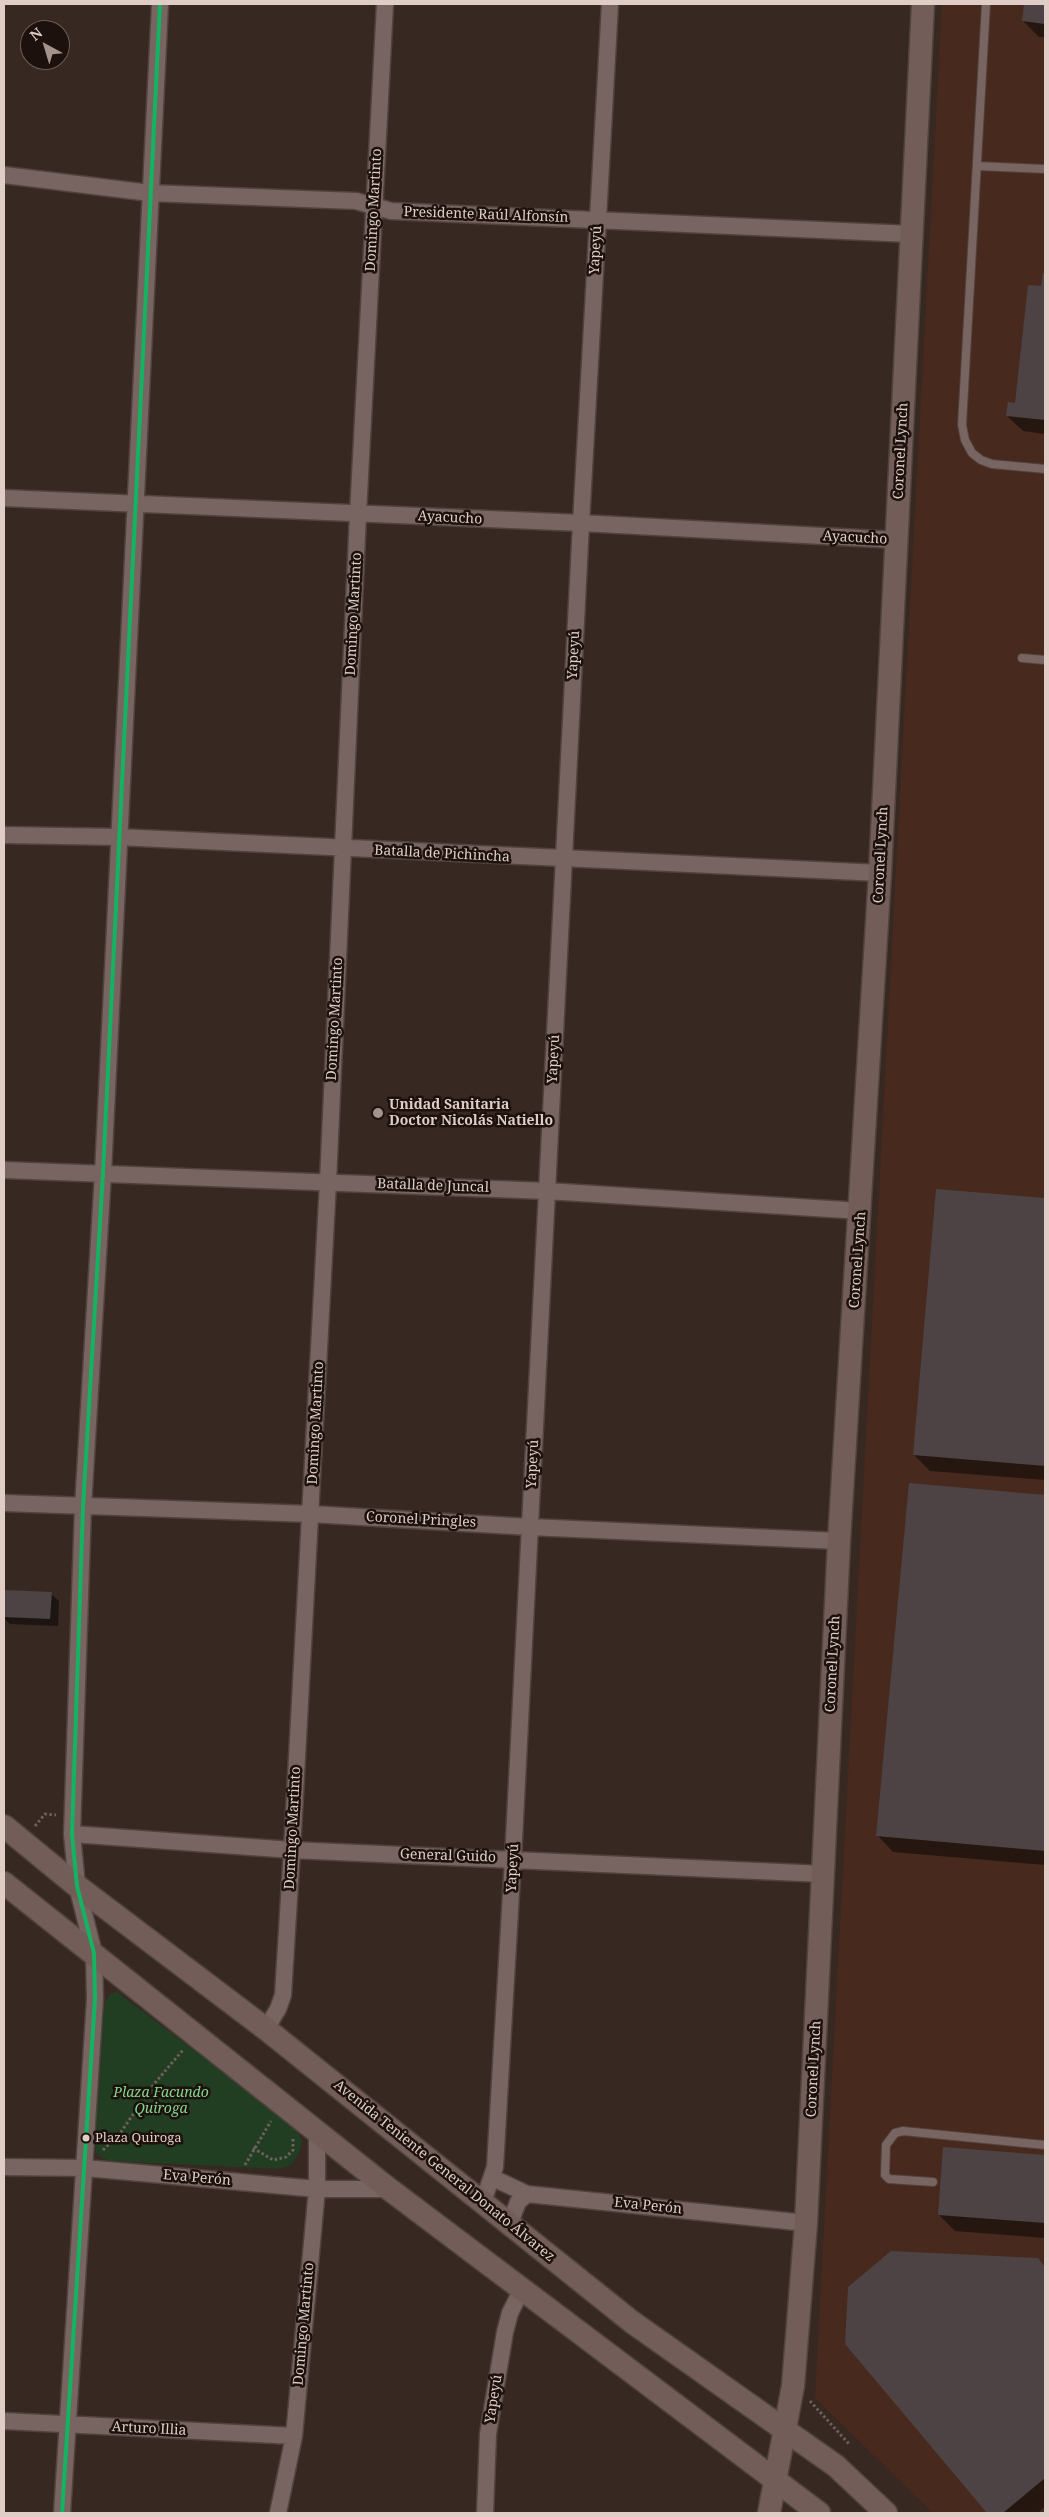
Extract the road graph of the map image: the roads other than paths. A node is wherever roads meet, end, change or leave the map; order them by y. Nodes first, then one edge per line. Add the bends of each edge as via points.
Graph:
1 (160, 4) edge
2 (385, 4) edge
3 (610, 4) edge
4 (923, 4) edge
5 (986, 4) edge
6 (977, 166) junction
7 (1045, 169) edge
8 (4, 175) edge
9 (150, 193) junction
10 (374, 206) junction
11 (597, 220) junction
12 (911, 234) junction
13 (1045, 469) edge
14 (4, 498) edge
15 (135, 503) junction
16 (358, 514) junction
17 (581, 523) junction
18 (896, 540) junction
19 (1022, 658) dead end
20 (1045, 660) edge
21 (4, 834) edge
22 (118, 837) junction
23 (343, 849) junction
24 (563, 860) junction
25 (880, 873) junction
26 (4, 1170) edge
27 (103, 1174) junction
28 (328, 1182) junction
29 (547, 1191) junction
30 (861, 1211) junction
31 (4, 1503) edge
32 (83, 1507) junction
33 (311, 1514) junction
34 (530, 1527) junction
35 (839, 1541) junction
36 (4, 1826) edge
37 (72, 1834) junction
38 (292, 1850) junction
39 (513, 1859) junction
40 (824, 1874) junction
41 (4, 1883) edge
42 (77, 1886) junction
43 (94, 1953) junction
44 (266, 2029) junction
45 (317, 2133) junction
46 (1045, 2145) edge
47 (4, 2167) edge
48 (85, 2168) junction
49 (493, 2178) junction
50 (933, 2182) dead end
51 (317, 2189) junction
52 (390, 2189) junction
53 (527, 2194) junction
54 (483, 2202) junction
55 (510, 2223) junction
56 (806, 2223) junction
57 (522, 2289) junction
58 (4, 2421) edge
59 (68, 2425) junction
60 (785, 2432) junction
61 (294, 2436) junction
62 (776, 2479) junction
63 (62, 2513) edge
64 (278, 2513) edge
65 (485, 2513) edge
66 (769, 2513) edge
67 (819, 2513) edge
68 (886, 2513) edge

1 - 9 street
2 - 10 street, Domingo Martinto
3 - 11 street, Yapeyú
4 - 12 main road, Coronel Lynch
5 - 6 lane
6 - 7 lane
6 - 13 lane via 962,425 965,440 972,453 986,462
8 - 9 street, Presidente Raúl Alfonsín
9 - 10 street, Presidente Raúl Alfonsín via 356,201
9 - 15 street
10 - 11 street, Presidente Raúl Alfonsín via 391,211
10 - 16 street, Domingo Martinto
11 - 12 street, Presidente Raúl Alfonsín
11 - 17 street, Yapeyú
12 - 18 main road, Coronel Lynch
14 - 15 street, Ayacucho
15 - 16 street, Ayacucho
15 - 22 street
16 - 17 street, Ayacucho
16 - 23 street, Domingo Martinto
17 - 18 street, Ayacucho
17 - 24 street, Yapeyú
18 - 25 main road, Coronel Lynch
19 - 20 lane
21 - 22 street, Batalla de Pichincha
22 - 23 street, Batalla de Pichincha
22 - 27 street
23 - 24 street, Batalla de Pichincha
23 - 28 street, Domingo Martinto
24 - 25 street, Batalla de Pichincha
24 - 29 street, Yapeyú
25 - 30 main road, Coronel Lynch
26 - 27 street, Batalla de Juncal
27 - 28 street, Batalla de Juncal
27 - 32 street
28 - 29 street, Batalla de Juncal
28 - 33 street, Domingo Martinto
29 - 30 street, Batalla de Juncal
29 - 34 street, Yapeyú
30 - 35 main road, Coronel Lynch
31 - 32 street, Coronel Pringles
32 - 33 street, Coronel Pringles
32 - 37 street
33 - 34 street, Coronel Pringles
33 - 38 street, Domingo Martinto
34 - 35 street, Coronel Pringles
34 - 39 street, Yapeyú
35 - 40 main road, Coronel Lynch
36 - 42 main road, Avenida Teniente General Donato Álvarez
37 - 38 street, General Guido
37 - 42 street
38 - 39 street, General Guido
38 - 44 street, Domingo Martinto via 283,1995
39 - 40 street, General Guido
39 - 49 street, Yapeyú
40 - 56 main road, Coronel Lynch
41 - 43 main road
42 - 43 street
42 - 44 main road, Avenida Teniente General Donato Álvarez
43 - 45 main road
43 - 48 street via 95,2000
44 - 54 main road, Avenida Teniente General Donato Álvarez
45 - 51 street, Domingo Martinto
45 - 52 main road
46 - 50 lane via 904,2131 895,2133 886,2145 885,2175
47 - 48 street, Eva Perón
48 - 51 street, Eva Perón
48 - 59 street
49 - 53 street, Eva Perón
49 - 54 street, Yapeyú
51 - 52 street, Eva Perón
51 - 61 street, Domingo Martinto
52 - 57 main road
53 - 55 street via 518,2202
53 - 56 street, Eva Perón
54 - 55 main road, Avenida Teniente General Donato Álvarez
55 - 60 main road, Avenida Teniente General Donato Álvarez via 632,2322
56 - 60 main road, Coronel Lynch via 793,2386
57 - 62 main road
57 - 65 street, Yapeyú via 504,2332 488,2434
58 - 59 street, Arturo Illia
59 - 61 street, Arturo Illia
59 - 63 street
60 - 62 main road, Coronel Lynch
60 - 68 main road, Avenida Teniente General Donato Álvarez via 836,2466
61 - 64 street, Domingo Martinto
62 - 66 main road, Coronel Lynch
62 - 67 main road

